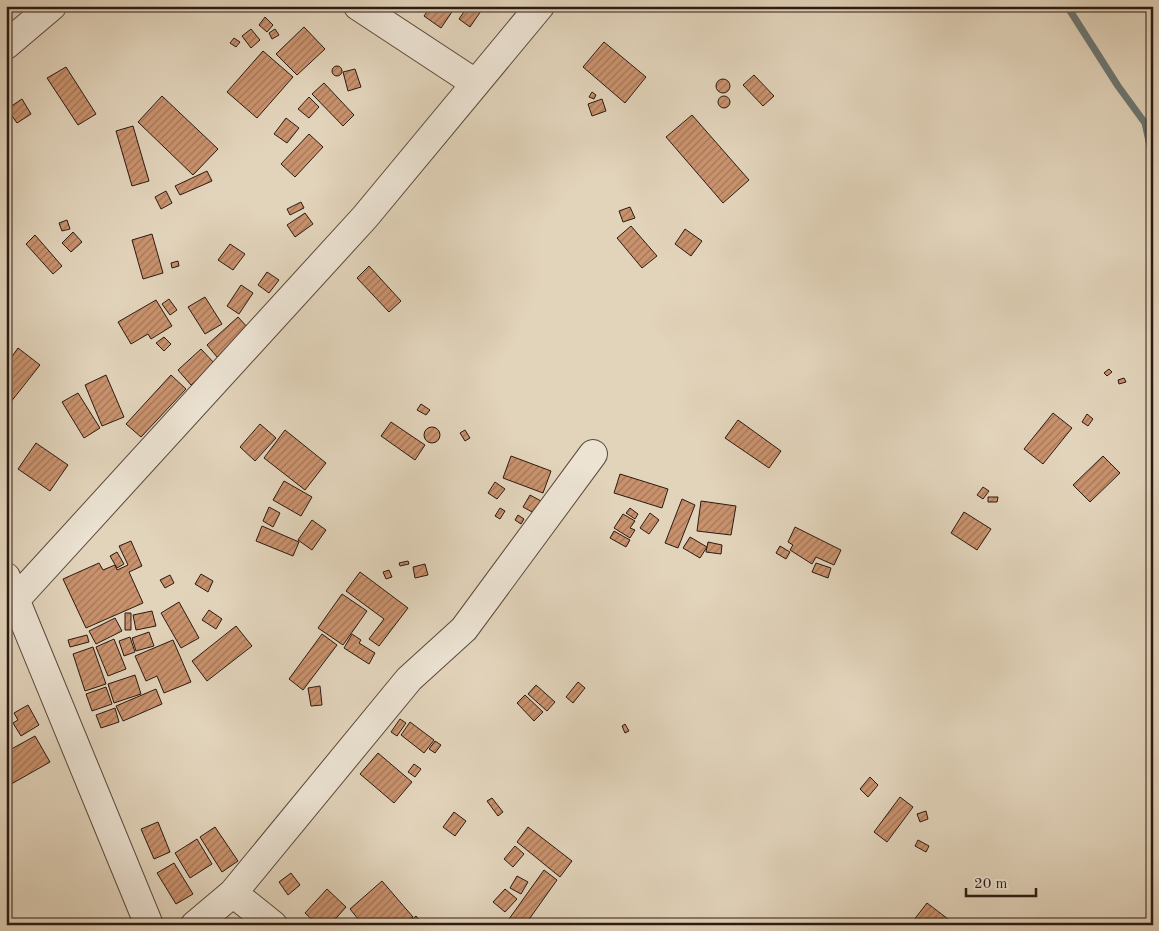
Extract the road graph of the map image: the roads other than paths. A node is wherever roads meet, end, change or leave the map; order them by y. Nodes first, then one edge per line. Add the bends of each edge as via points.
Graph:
1 (52, 6) edge
2 (358, 6) edge
3 (540, 6) edge
4 (6, 46) edge
5 (476, 84) junction
6 (593, 454) dead end
7 (10, 596) edge
8 (233, 893) junction
9 (149, 925) edge
10 (194, 925) edge
11 (273, 925) edge

1 - 4 street
2 - 5 street
3 - 5 street
5 - 7 street via 365,217
6 - 8 street via 464,629 409,679
7 - 9 street
8 - 10 street
8 - 11 street

